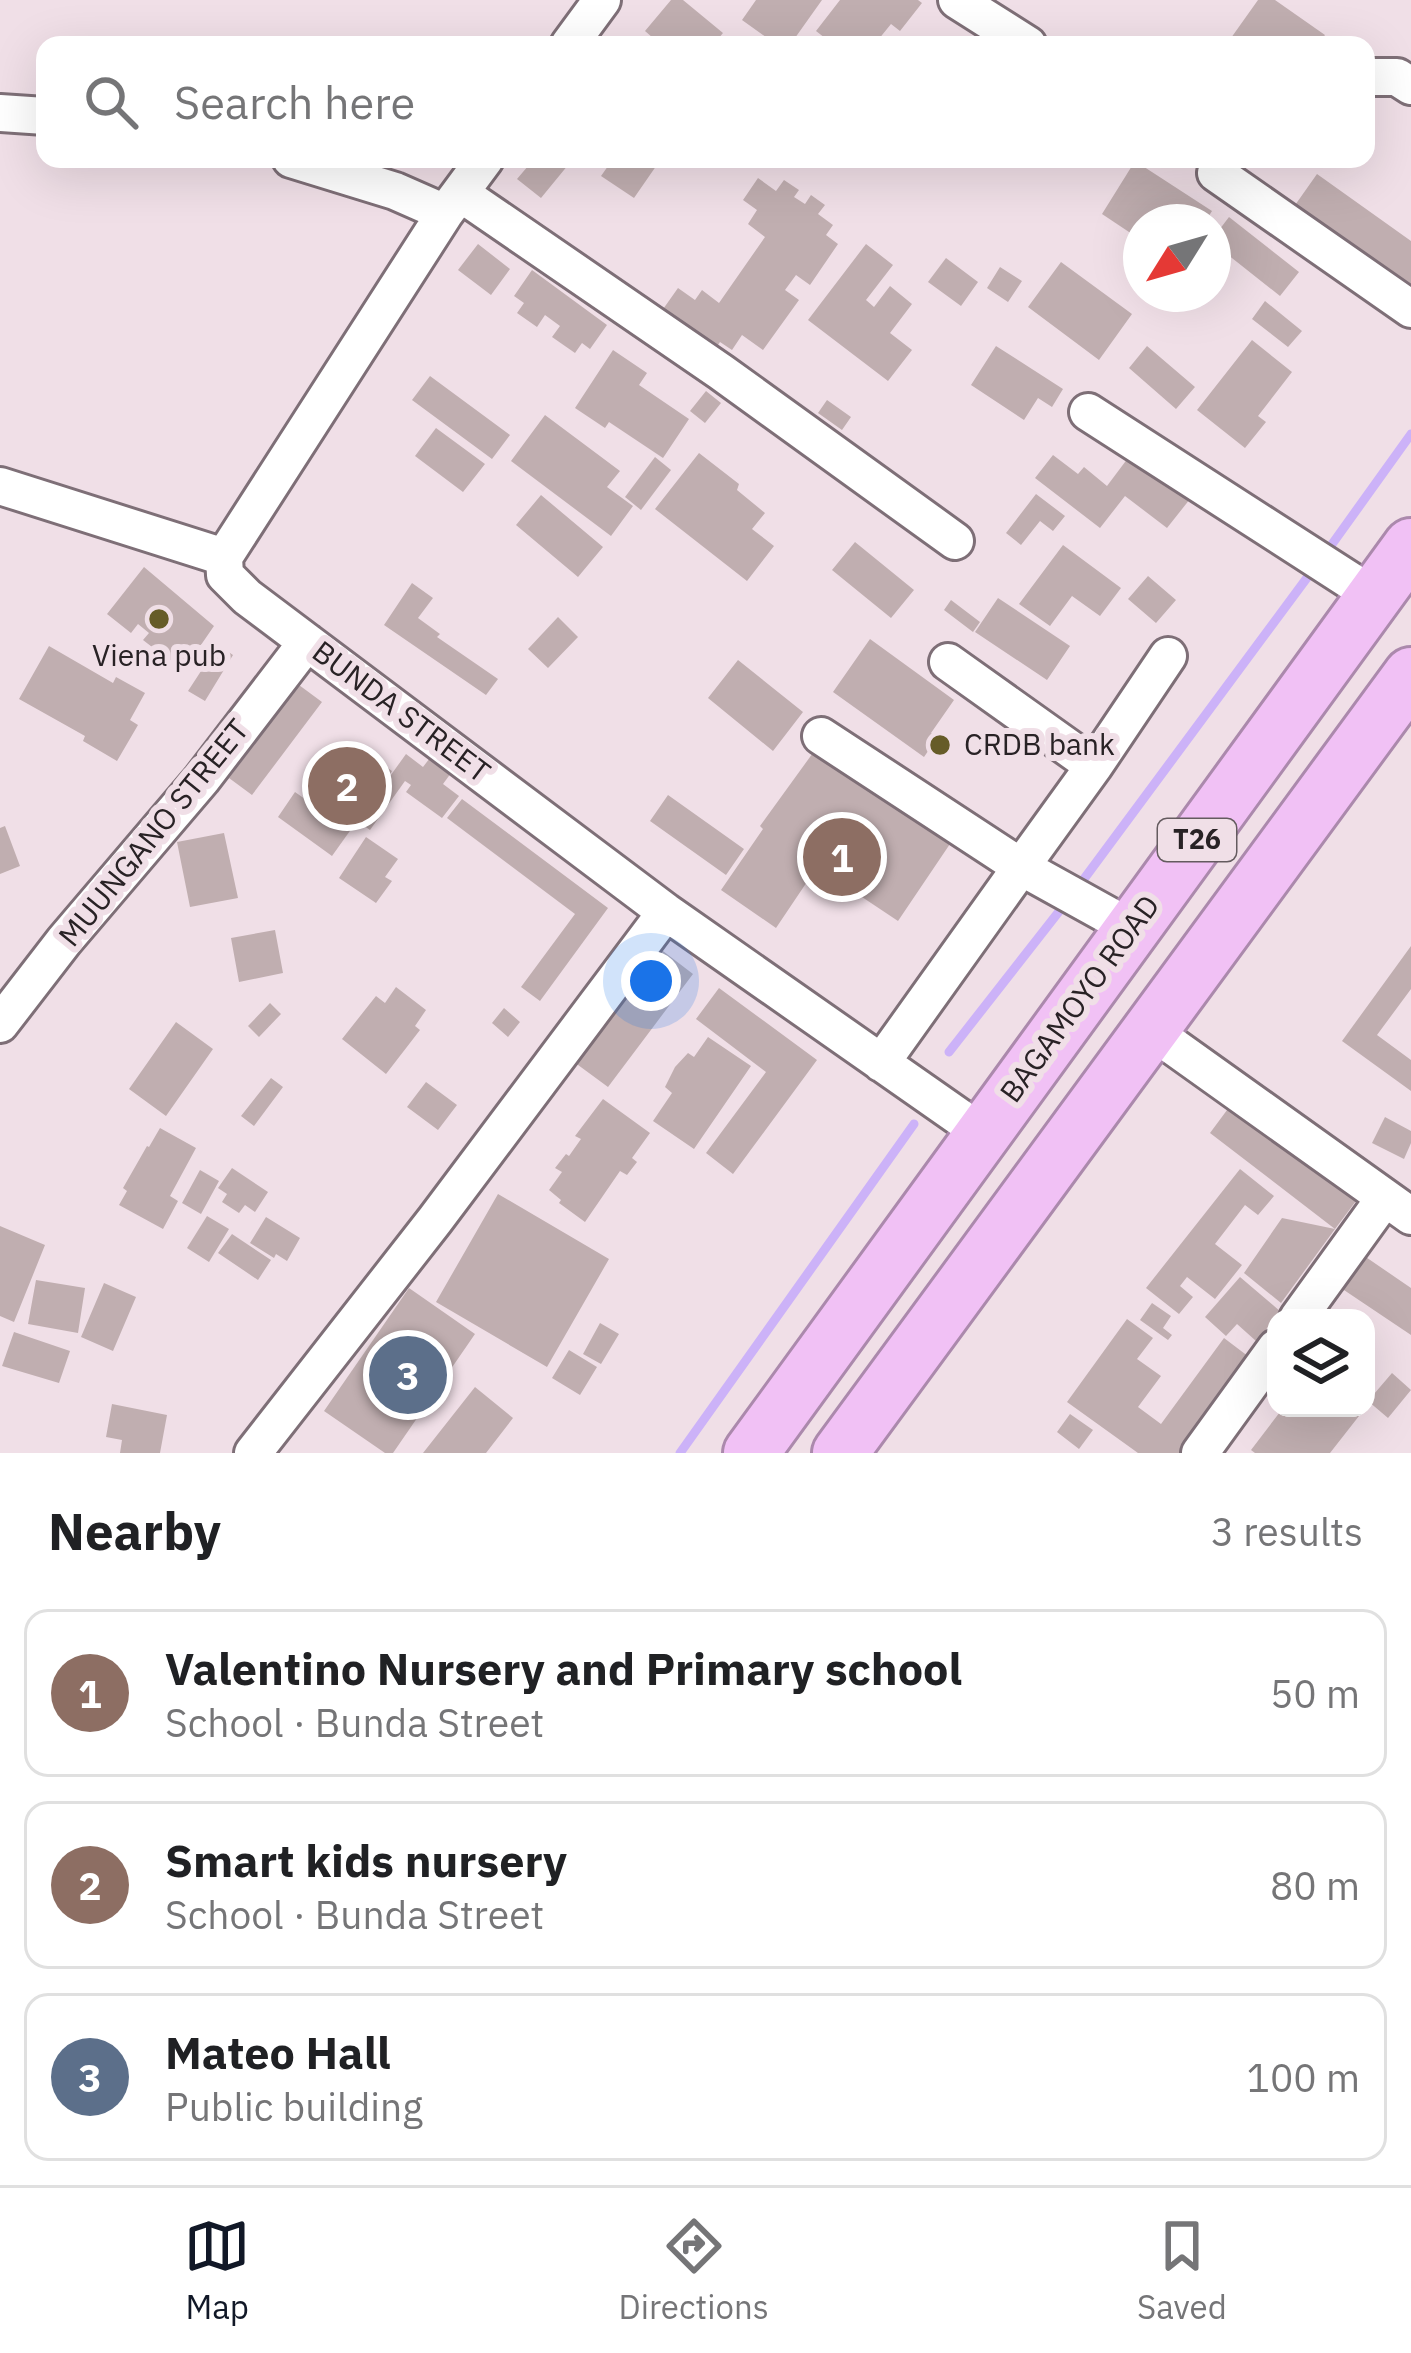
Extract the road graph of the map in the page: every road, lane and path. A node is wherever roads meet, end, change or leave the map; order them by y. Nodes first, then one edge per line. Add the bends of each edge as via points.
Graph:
1 (602, 0) edge
2 (957, 0) edge
3 (575, 36) edge
4 (1014, 36) edge
5 (1375, 77) edge
6 (1411, 86) edge
7 (0, 113) edge
8 (36, 115) edge
9 (321, 168) edge
10 (478, 168) edge
11 (1209, 168) edge
12 (452, 203) junction
13 (1411, 309) edge
14 (1088, 412) dead end
15 (0, 486) edge
16 (956, 542) dead end
17 (1411, 546) edge
18 (224, 557) junction
19 (1375, 596) junction
20 (307, 642) junction
21 (1168, 656) dead end
22 (948, 662) dead end
23 (1411, 675) edge
24 (820, 736) dead end
25 (1094, 766) junction
26 (1022, 867) junction
27 (666, 911) junction
28 (1133, 929) junction
29 (0, 1024) edge
30 (1149, 1029) junction
31 (881, 1063) junction
32 (982, 1133) junction
33 (1397, 1207) edge
34 (1306, 1309) edge
35 (1267, 1360) edge
36 (254, 1453) edge
37 (751, 1453) edge
38 (840, 1453) edge
39 (1200, 1453) edge

1 - 3 street
2 - 4 street
5 - 6 street
7 - 8 street
9 - 12 street
10 - 12 street
11 - 13 street
12 - 16 street via 721,372
12 - 18 street
14 - 19 street
15 - 18 street
17 - 19 highway, BAGAMOYO ROAD / T26
18 - 20 street, BUNDA STREET via 225,575
19 - 28 highway, BAGAMOYO ROAD / T26
20 - 27 street, BUNDA STREET
20 - 29 street, MUUNGANO STREET
21 - 25 street
22 - 25 street
23 - 30 highway, T26
24 - 26 street
25 - 26 street
26 - 28 street
26 - 31 street
27 - 31 street, BUNDA STREET
27 - 36 street
28 - 32 highway, BAGAMOYO ROAD / T26
30 - 33 street
30 - 38 highway, T26
31 - 32 street, BUNDA STREET
32 - 37 highway, BAGAMOYO ROAD / T26
33 - 34 street
35 - 39 street

